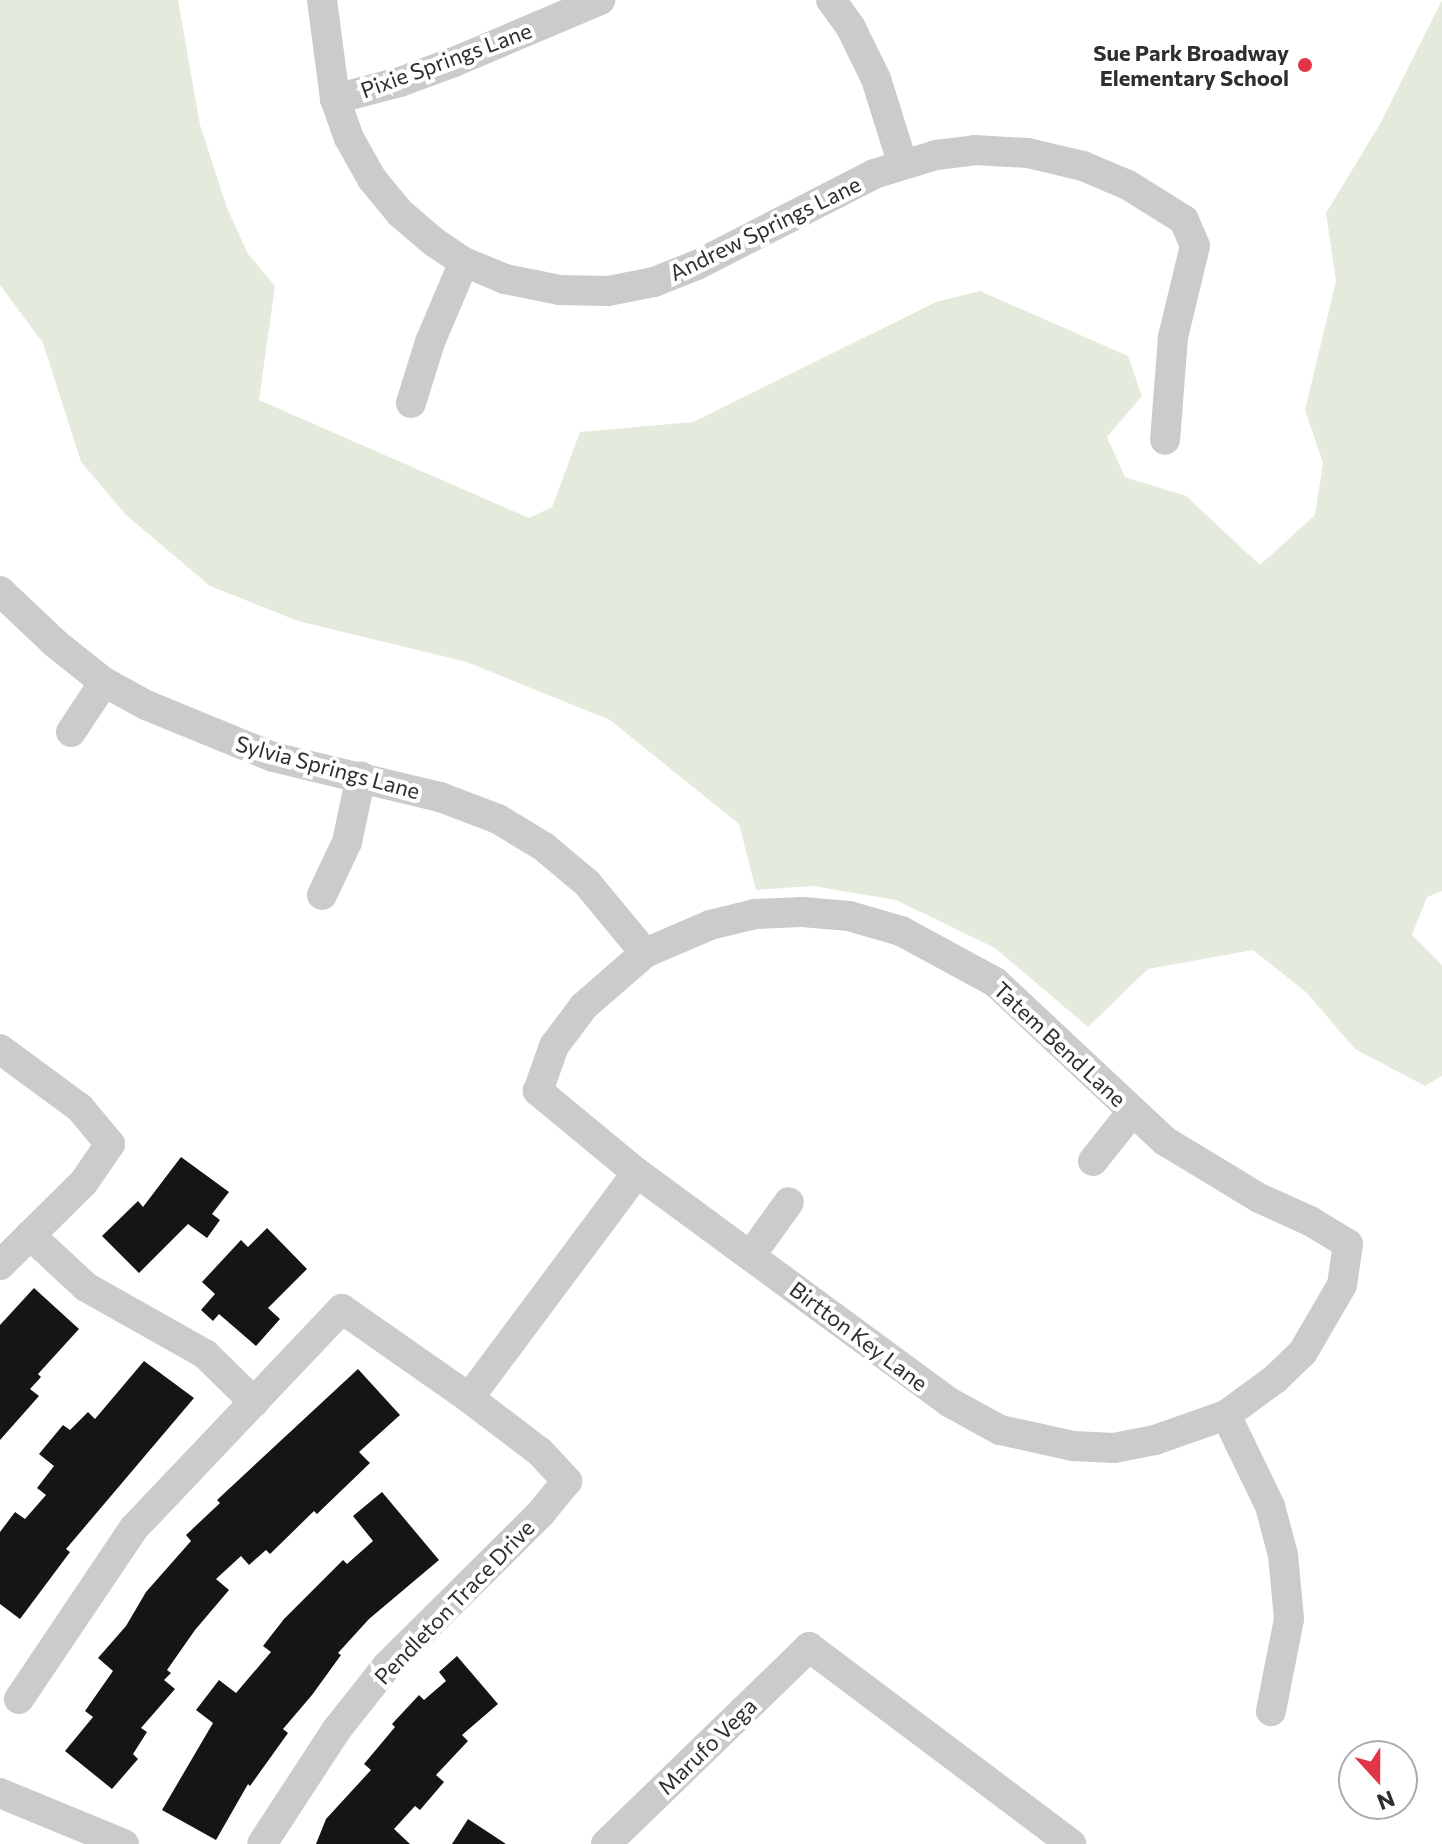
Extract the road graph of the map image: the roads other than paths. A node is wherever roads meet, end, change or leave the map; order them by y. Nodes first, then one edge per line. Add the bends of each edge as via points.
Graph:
1 (322, 0) edge
2 (600, 0) edge
3 (831, 0) edge
4 (335, 99) junction
5 (902, 162) junction
6 (464, 262) junction
7 (411, 403) dead end
8 (1165, 440) dead end
9 (0, 591) edge
10 (104, 682) junction
11 (71, 732) dead end
12 (361, 776) junction
13 (322, 895) dead end
14 (645, 953) junction
15 (0, 1049) edge
16 (538, 1091) joint
17 (1132, 1112) junction
18 (1093, 1161) dead end
19 (637, 1173) junction
20 (789, 1202) dead end
21 (30, 1235) junction
22 (1348, 1244) joint
23 (751, 1255) junction
24 (0, 1265) edge
25 (469, 1398) junction
26 (254, 1402) junction
27 (1226, 1415) junction
28 (19, 1699) dead end
29 (1271, 1711) dead end
30 (0, 1793) edge
31 (66, 1834) edge
32 (124, 1844) edge
33 (262, 1844) edge
34 (606, 1844) edge
35 (1071, 1844) edge

1 - 4 street, Andrew Springs Lane
2 - 4 street, Pixie Springs Lane via 454,62
3 - 5 street via 876,79
4 - 6 street, Andrew Springs Lane via 372,179 400,213
5 - 6 street, Andrew Springs Lane via 654,282 608,291 560,290 505,279
5 - 8 street, Andrew Springs Lane via 974,150 1028,153 1083,166 1128,185 1184,220 1195,246 1173,337
6 - 7 street
9 - 10 street, Sylvia Springs Lane
10 - 11 street
10 - 12 street, Sylvia Springs Lane via 207,733 273,757
12 - 13 street via 347,842
12 - 14 street, Sylvia Springs Lane via 498,819 544,847 587,883
14 - 16 street, Tatem Bend Lane via 584,1006 554,1046
14 - 17 street, Tatem Bend Lane via 710,925 755,914 849,916 901,931 995,982
15 - 21 street via 80,1108 110,1144 84,1182
16 - 19 street, Birtton Key Lane
17 - 18 street
17 - 22 street, Tatem Bend Lane via 1218,1175
19 - 23 street, Birtton Key Lane
19 - 25 street
20 - 23 street
21 - 24 street
21 - 26 street via 86,1287 205,1354
22 - 27 street, Birtton Key Lane via 1342,1285 1303,1352
23 - 27 street, Birtton Key Lane via 949,1402 1000,1430 1043,1442 1114,1448 1180,1433
25 - 26 street via 342,1309
25 - 33 street, Pendleton Trace Drive via 540,1452 567,1481 531,1524 387,1666 337,1729
26 - 28 street via 134,1528
27 - 29 street via 1270,1506 1283,1555 1289,1619
30 - 31 street
31 - 32 street
34 - 35 street, Marufo Vega via 809,1647

